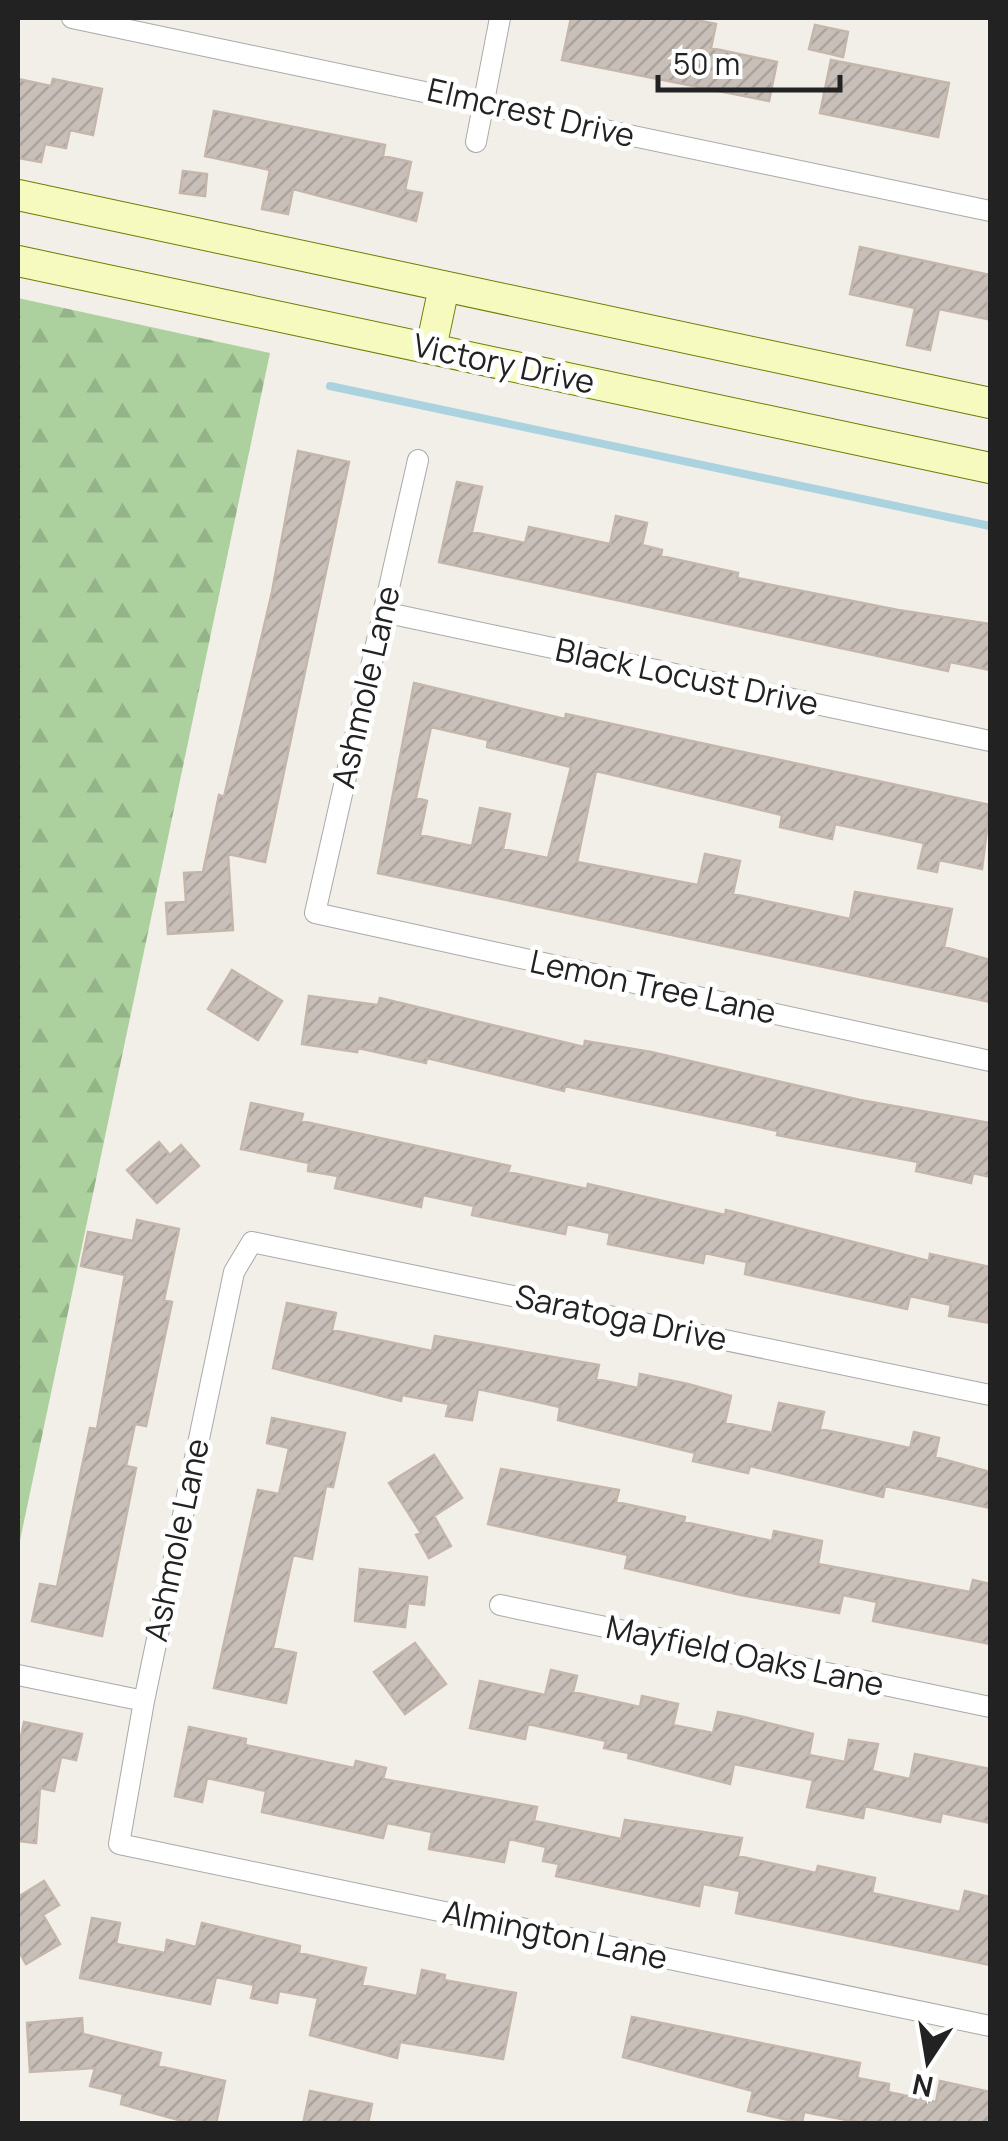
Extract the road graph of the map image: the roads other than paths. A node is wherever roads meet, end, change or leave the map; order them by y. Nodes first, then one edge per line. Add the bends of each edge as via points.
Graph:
1 (72, 18) edge
2 (500, 18) edge
3 (483, 101) junction
4 (476, 142) dead end
5 (18, 196) edge
6 (990, 211) edge
7 (18, 260) edge
8 (444, 287) junction
9 (431, 348) junction
10 (990, 402) edge
11 (418, 460) dead end
12 (990, 468) edge
13 (384, 612) junction
14 (990, 741) edge
15 (315, 914) joint
16 (990, 1061) edge
17 (252, 1242) joint
18 (990, 1395) edge
19 (500, 1605) dead end
20 (18, 1675) edge
21 (144, 1701) junction
22 (990, 1707) edge
23 (119, 1844) joint
24 (990, 2026) edge

1 - 3 street, Elmcrest Drive
2 - 3 street
3 - 4 street
3 - 6 street, Elmcrest Drive
5 - 8 main road, Victory Drive
7 - 9 main road, Victory Drive
8 - 9 main road
8 - 10 main road, Victory Drive
9 - 12 main road, Victory Drive
11 - 13 street, Ashmole Lane
13 - 14 street, Black Locust Drive
13 - 15 street, Ashmole Lane
15 - 16 street, Lemon Tree Lane
17 - 18 street, Saratoga Drive
17 - 21 street, Ashmole Lane via 234,1272
19 - 22 street, Mayfield Oaks Lane
20 - 21 street
21 - 23 street, Ashmole Lane
23 - 24 street, Almington Lane

